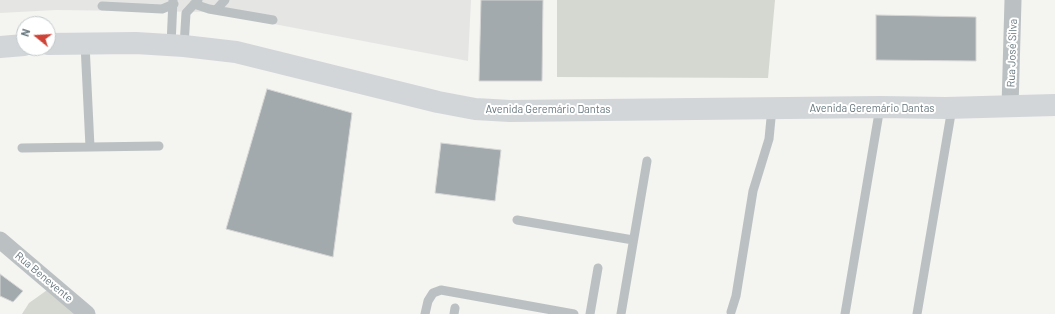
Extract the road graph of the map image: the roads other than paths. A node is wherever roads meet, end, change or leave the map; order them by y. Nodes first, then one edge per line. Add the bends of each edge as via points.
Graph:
1 (225, 0) edge
2 (1013, 0) edge
3 (196, 2) edge
4 (102, 6) dead end
5 (174, 6) edge
6 (216, 10) junction
7 (186, 13) junction
8 (273, 20) dead end
9 (56, 44) edge
10 (85, 44) junction
11 (177, 45) junction
12 (16, 46) edge
13 (0, 47) edge
14 (1055, 104) edge
15 (880, 107) junction
16 (1010, 107) junction
17 (772, 108) junction
18 (952, 108) junction
19 (159, 146) dead end
20 (90, 147) junction
21 (22, 148) dead end
22 (647, 161) dead end
23 (517, 220) dead end
24 (0, 240) edge
25 (633, 240) junction
26 (598, 268) dead end
27 (731, 312) dead end
28 (87, 314) edge
29 (425, 314) edge
30 (574, 314) edge
31 (590, 314) edge
32 (621, 314) edge
33 (845, 314) edge
34 (917, 314) edge

1 - 6 lane
2 - 16 street, Rua José Silva
3 - 6 lane
3 - 7 lane
4 - 5 lane via 162,9
5 - 7 lane
5 - 11 lane
6 - 8 lane
7 - 11 lane
9 - 10 main road, Avenida Geremário Dantas
10 - 11 main road, Avenida Geremário Dantas
10 - 20 lane
11 - 17 main road, Avenida Geremário Dantas via 236,52 475,109 510,111
12 - 13 main road
14 - 16 main road, Avenida Geremário Dantas
15 - 17 main road, Avenida Geremário Dantas
15 - 18 main road, Avenida Geremário Dantas
15 - 33 lane
16 - 18 main road, Avenida Geremário Dantas
17 - 27 lane via 769,139 753,191 736,296
18 - 34 lane
19 - 20 lane
20 - 21 lane
22 - 25 lane
23 - 25 lane
24 - 28 street, Rua Benevente
25 - 32 lane
26 - 31 lane
29 - 30 lane via 433,293 441,290

